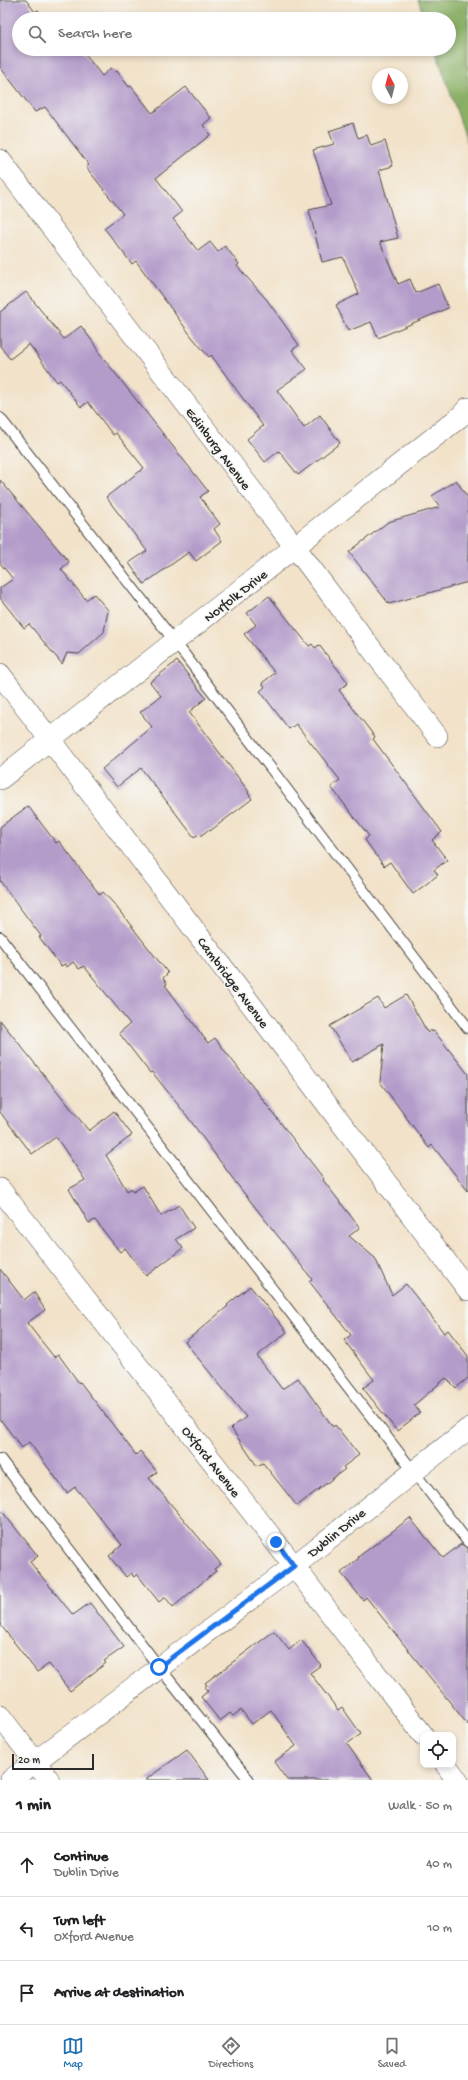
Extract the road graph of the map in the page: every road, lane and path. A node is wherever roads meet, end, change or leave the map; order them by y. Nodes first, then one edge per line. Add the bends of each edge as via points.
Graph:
1 (0, 160) edge
2 (468, 408) edge
3 (0, 418) edge
4 (296, 547) junction
5 (175, 642) junction
6 (0, 674) edge
7 (436, 736) dead end
8 (51, 740) junction
9 (0, 779) edge
10 (0, 937) edge
11 (468, 1028) edge
12 (0, 1189) edge
13 (468, 1290) edge
14 (468, 1428) edge
15 (0, 1459) edge
16 (412, 1471) junction
17 (468, 1542) edge
18 (294, 1566) junction
19 (159, 1667) junction
20 (0, 1716) edge
21 (421, 1732) edge
22 (35, 1762) junction
23 (448, 1768) edge
24 (11, 1780) edge
25 (49, 1780) edge
26 (249, 1780) edge
27 (458, 1780) edge

1 - 4 street, Edinburg Avenue
2 - 4 street, Norfolk Drive
3 - 5 lane
4 - 5 street, Norfolk Drive
4 - 7 street, Edinburg Avenue
5 - 8 street, Norfolk Drive
5 - 11 lane
6 - 8 street, Cambridge Avenue
8 - 9 street, Norfolk Drive
8 - 13 street, Cambridge Avenue
10 - 16 lane
12 - 18 street, Oxford Avenue
14 - 16 street, Dublin Drive
15 - 19 lane
16 - 17 lane
16 - 18 street, Dublin Drive
18 - 19 street, Dublin Drive
18 - 21 street, Oxford Avenue
19 - 22 street, Dublin Drive
19 - 26 lane
20 - 22 street
22 - 24 street, Dublin Drive
22 - 25 street
23 - 27 street

